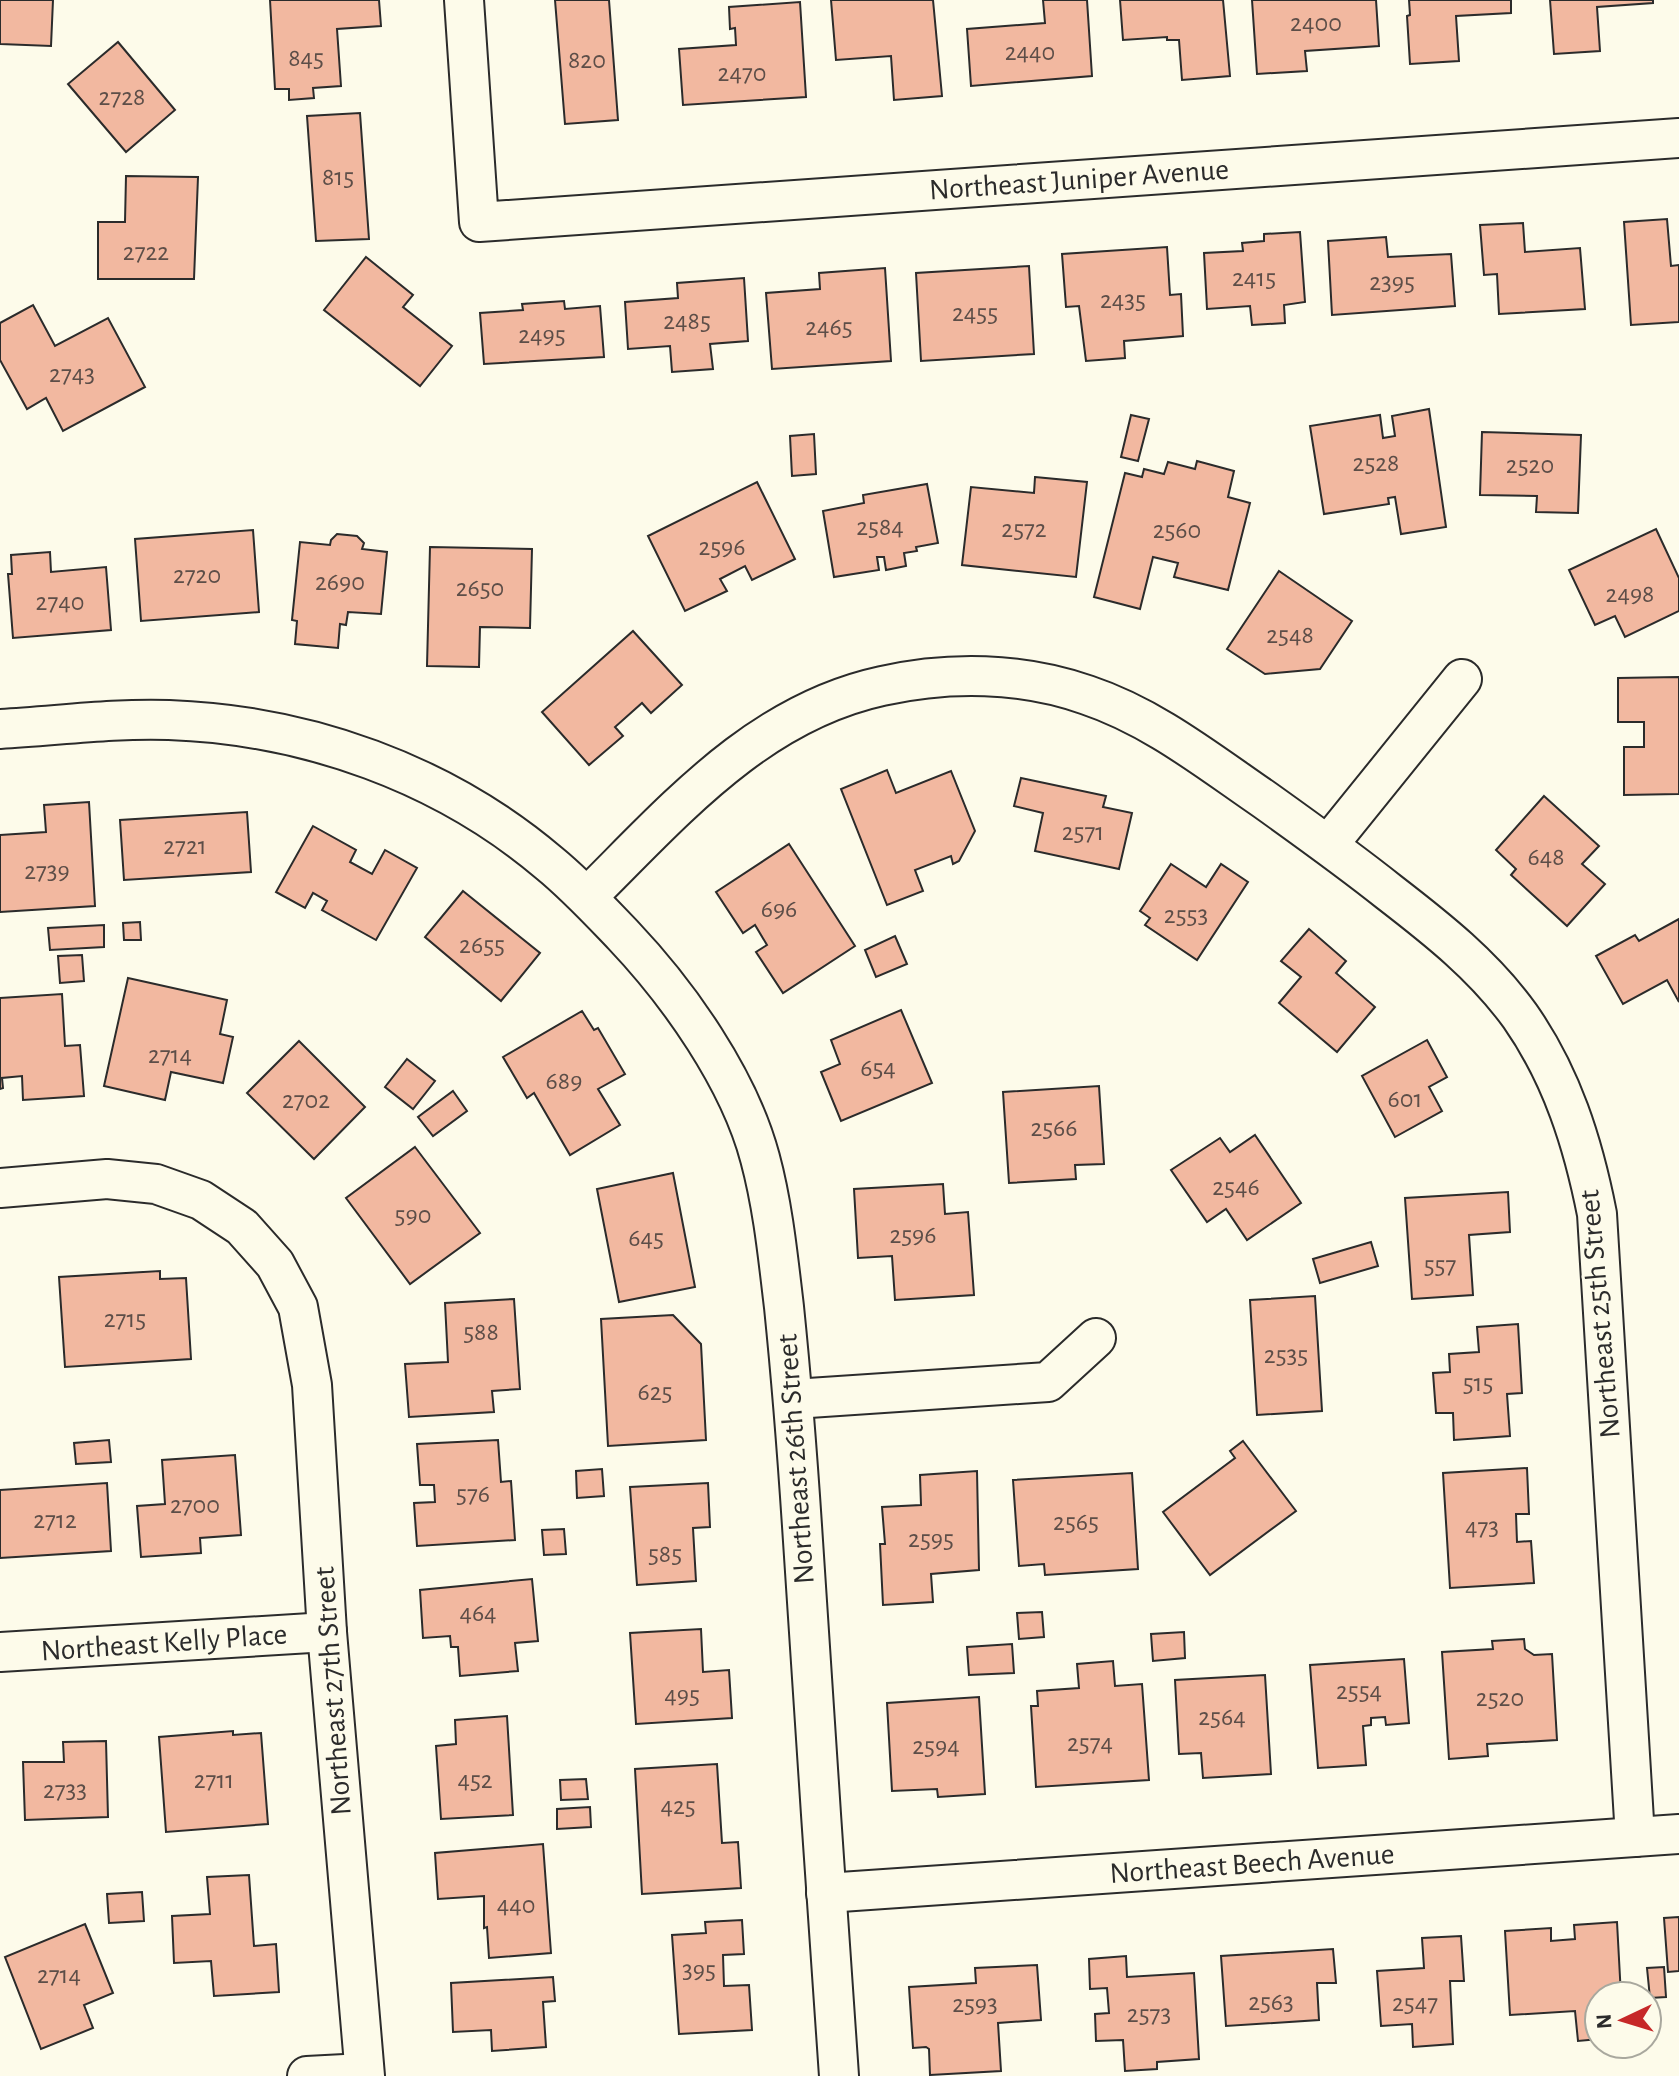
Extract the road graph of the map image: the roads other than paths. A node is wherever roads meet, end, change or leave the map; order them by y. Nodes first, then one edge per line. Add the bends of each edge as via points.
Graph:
1 (464, 0) edge
2 (1679, 138) edge
3 (1462, 679) dead end
4 (0, 729) edge
5 (1328, 845) junction
6 (587, 897) junction
7 (0, 1188) edge
8 (1096, 1338) dead end
9 (794, 1399) junction
10 (327, 1632) junction
11 (0, 1652) edge
12 (1679, 1834) edge
13 (1635, 1837) junction
14 (826, 1893) junction
15 (364, 2074) edge
16 (307, 2076) edge
17 (839, 2076) edge

1 - 2 street, Northeast Juniper Avenue via 479,222
3 - 5 street
4 - 6 street, Northeast 26th Street via 164,720 229,725 319,742 417,778 463,803 507,830
5 - 6 street, Northeast 25th Street via 1135,714 1036,681 932,677 830,701 739,752
5 - 13 street, Northeast 25th Street via 1449,938 1520,1016 1571,1111 1587,1161 1597,1214
6 - 9 street, Northeast 26th Street via 654,968 715,1058 740,1106 759,1155 777,1246
7 - 10 street, Northeast 27th Street via 107,1179 156,1184 201,1200 242,1227 275,1264 298,1307 312,1385
8 - 9 street via 1048,1382
9 - 14 street, Northeast 26th Street
10 - 11 street, Northeast Kelly Place
10 - 15 street, Northeast 27th Street
12 - 13 street, Northeast Beech Avenue
13 - 14 street, Northeast Beech Avenue
14 - 17 street, Northeast 26th Street
15 - 16 street

